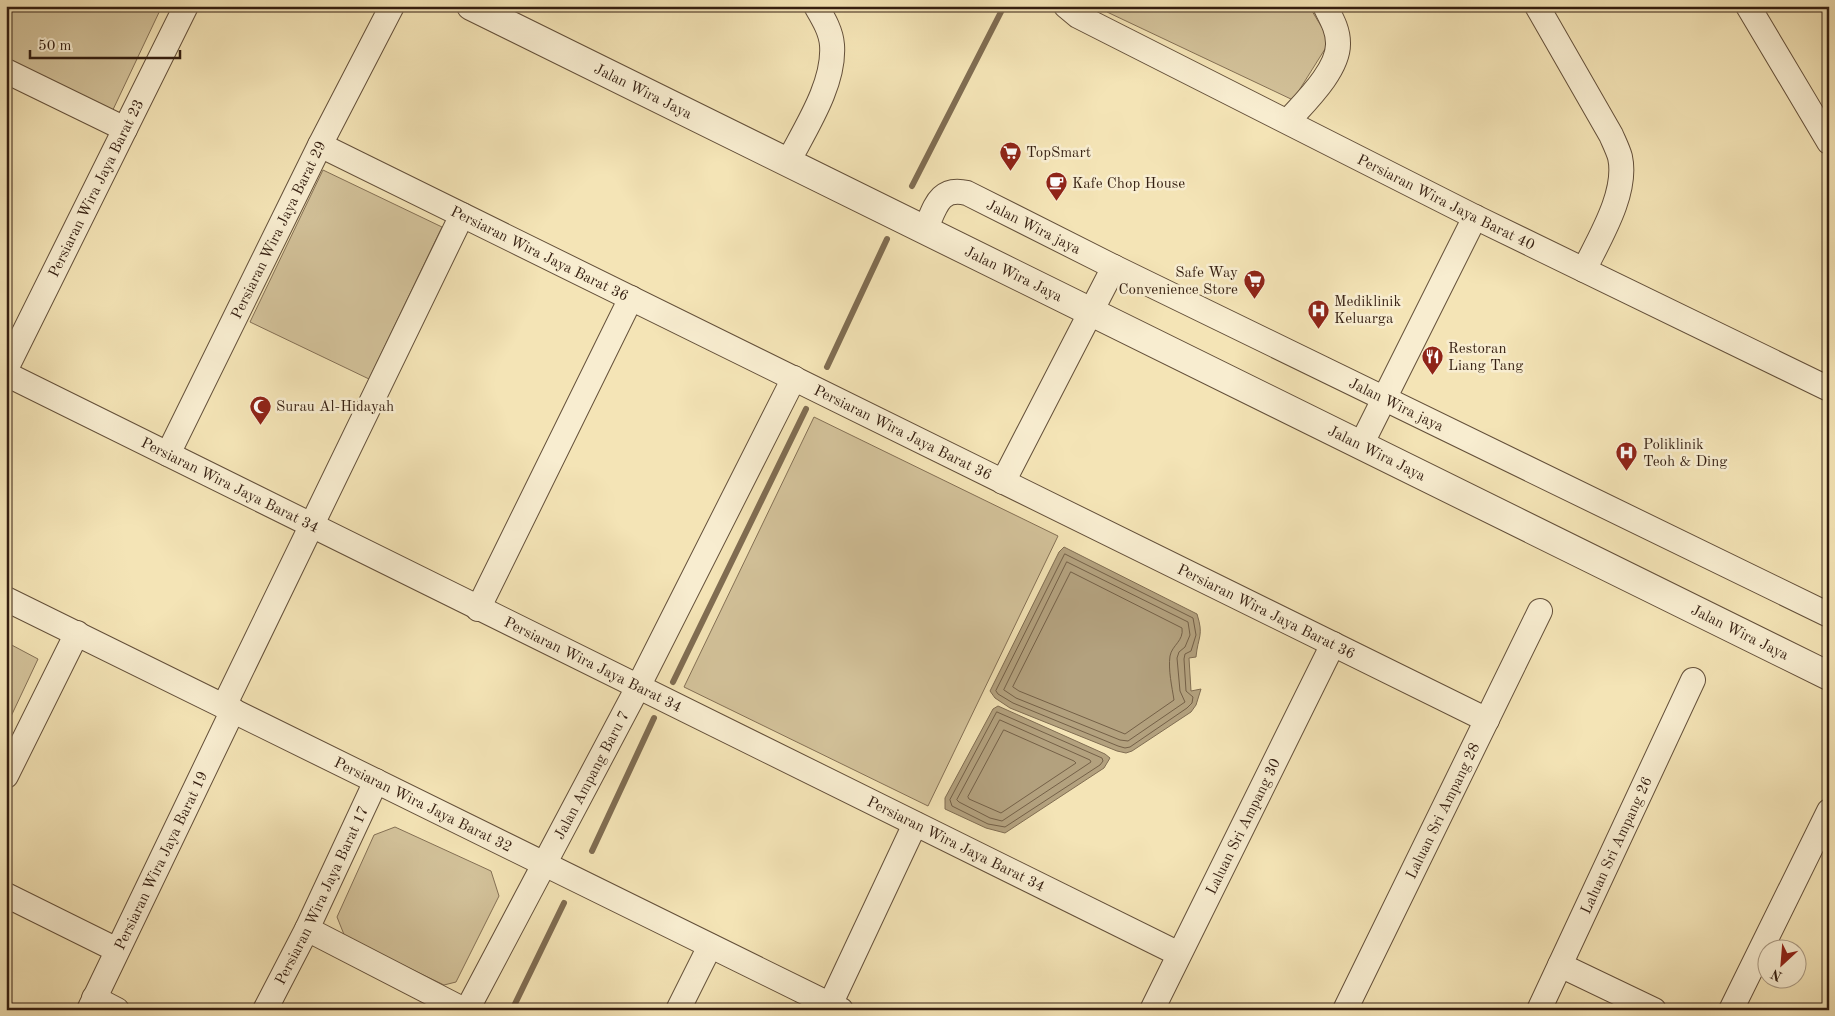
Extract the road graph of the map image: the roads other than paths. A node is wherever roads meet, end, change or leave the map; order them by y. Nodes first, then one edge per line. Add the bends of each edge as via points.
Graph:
1 (186, 6) edge
2 (392, 6) edge
3 (471, 6) edge
4 (816, 6) edge
5 (1066, 6) edge
6 (1325, 6) edge
7 (1537, 6) edge
8 (1748, 6) edge
9 (6, 71) edge
10 (1288, 122) junction
11 (125, 129) junction
12 (1829, 142) edge
13 (320, 145) junction
14 (788, 162) junction
15 (462, 215) junction
16 (1475, 217) junction
17 (925, 230) junction
18 (1114, 267) junction
19 (1584, 270) junction
20 (631, 298) junction
21 (1091, 312) junction
22 (6, 369) edge
23 (6, 374) edge
24 (794, 378) junction
25 (1829, 389) edge
26 (1384, 398) junction
27 (1360, 445) junction
28 (168, 454) junction
29 (1004, 482) junction
30 (311, 526) junction
31 (6, 599) edge
32 (478, 609) junction
33 (1540, 611) dead end
34 (1829, 615) edge
35 (77, 633) junction
36 (1333, 644) junction
37 (1829, 676) edge
38 (1693, 680) dead end
39 (638, 687) junction
40 (228, 708) junction
41 (1487, 720) junction
42 (6, 776) edge
43 (376, 781) junction
44 (1829, 811) edge
45 (915, 824) junction
46 (545, 864) junction
47 (6, 895) edge
48 (306, 929) junction
49 (710, 946) junction
50 (118, 950) junction
51 (1179, 954) junction
52 (1560, 965) junction
53 (92, 1004) edge
54 (836, 1007) edge
55 (117, 1010) edge
56 (265, 1010) edge
57 (466, 1010) edge
58 (678, 1010) edge
59 (1152, 1010) edge
60 (1345, 1010) edge
61 (1538, 1010) edge
62 (1654, 1010) edge
63 (1731, 1010) edge

1 - 11 street, Persiaran Wira Jaya Barat 23
2 - 13 street, Persiaran Wira Jaya Barat 29
3 - 14 street, Jalan Wira Jaya
4 - 14 street via 830,34 832,65
5 - 10 street, Persiaran Wira Jaya Barat 40 via 1078,16
6 - 10 street via 1334,24 1338,44 1332,65 1321,84
7 - 19 street via 1611,136 1620,158 1621,181 1616,201
8 - 12 street
9 - 11 street
10 - 16 street, Persiaran Wira Jaya Barat 40
11 - 22 street, Persiaran Wira Jaya Barat 23
13 - 15 street, Persiaran Wira Jaya Barat 36
13 - 28 street, Persiaran Wira Jaya Barat 29
14 - 17 street, Jalan Wira Jaya
15 - 20 street, Persiaran Wira Jaya Barat 36
15 - 30 street, Persiaran Wira Jaya Barat 19
16 - 19 street, Persiaran Wira Jaya Barat 40
16 - 26 street
17 - 18 street, Jalan Wira jaya via 941,198 949,192 967,193
17 - 21 street, Jalan Wira Jaya
18 - 21 street
18 - 26 street, Jalan Wira jaya
19 - 25 street, Persiaran Wira Jaya Barat 40
20 - 24 street, Persiaran Wira Jaya Barat 36
20 - 32 street
21 - 27 street, Jalan Wira Jaya
21 - 29 street
23 - 28 street, Persiaran Wira Jaya Barat 34
24 - 29 street, Persiaran Wira Jaya Barat 36
24 - 39 street, Jalan Ampang Baru 7
26 - 27 street
26 - 34 street, Jalan Wira jaya
27 - 37 street, Jalan Wira Jaya
28 - 30 street, Persiaran Wira Jaya Barat 34
29 - 36 street, Persiaran Wira Jaya Barat 36
30 - 32 street, Persiaran Wira Jaya Barat 34
30 - 40 street, Persiaran Wira Jaya Barat 19
31 - 35 street, Persiaran Wira Jaya Barat 32
32 - 39 street, Persiaran Wira Jaya Barat 34
33 - 41 street, Laluan Sri Ampang 28
35 - 40 street, Persiaran Wira Jaya Barat 32
35 - 42 street
36 - 41 street, Persiaran Wira Jaya Barat 36
36 - 51 street, Laluan Sri Ampang 30
38 - 52 street, Laluan Sri Ampang 26
39 - 45 street, Persiaran Wira Jaya Barat 34
39 - 46 street, Jalan Ampang Baru 7
40 - 43 street, Persiaran Wira Jaya Barat 32
40 - 50 street, Persiaran Wira Jaya Barat 19
41 - 60 street, Laluan Sri Ampang 28
43 - 46 street, Persiaran Wira Jaya Barat 32
43 - 48 street, Persiaran Wira Jaya Barat 17
44 - 63 street
45 - 51 street, Persiaran Wira Jaya Barat 34
45 - 54 street
46 - 49 street, Persiaran Wira Jaya Barat 32
46 - 57 street, Jalan Ampang Baru 7
47 - 50 street
48 - 56 street, Persiaran Wira Jaya Barat 17
48 - 57 street
49 - 54 street, Persiaran Wira Jaya Barat 32
49 - 58 street
50 - 53 street, Persiaran Wira Jaya Barat 19
51 - 59 street, Laluan Sri Ampang 30
52 - 61 street, Laluan Sri Ampang 26
52 - 62 street
53 - 55 street

